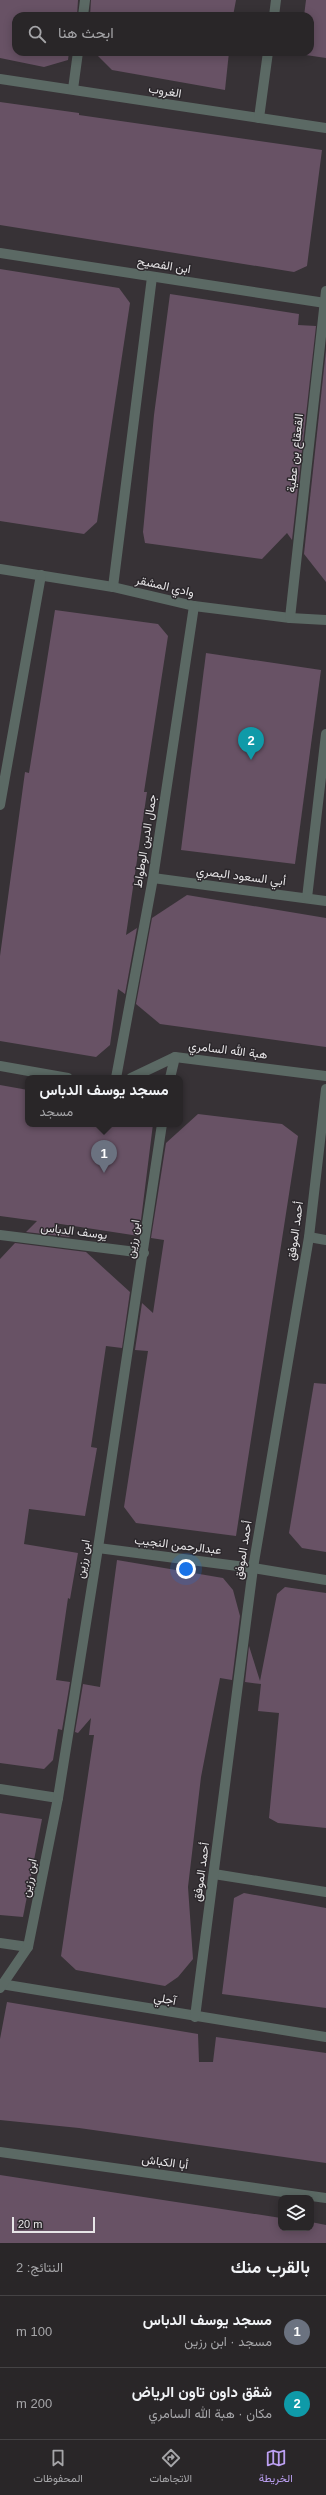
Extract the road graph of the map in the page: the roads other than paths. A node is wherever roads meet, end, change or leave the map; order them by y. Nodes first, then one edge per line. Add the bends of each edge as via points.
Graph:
1 (86, 0) edge
2 (276, 0) edge
3 (84, 12) edge
4 (274, 12) edge
5 (77, 56) edge
6 (267, 56) edge
7 (0, 79) edge
8 (73, 89) junction
9 (259, 118) junction
10 (326, 128) edge
11 (0, 252) edge
12 (152, 276) junction
13 (326, 292) edge
14 (325, 303) junction
15 (0, 569) edge
16 (41, 575) junction
17 (113, 588) junction
18 (194, 606) junction
19 (290, 618) junction
20 (326, 620) edge
21 (326, 734) edge
22 (0, 806) edge
23 (153, 878) junction
24 (307, 898) junction
25 (326, 901) edge
26 (175, 1057) junction
27 (0, 1066) edge
28 (51, 1075) edge
29 (117, 1075) edge
30 (138, 1075) edge
31 (171, 1075) edge
32 (326, 1076) edge
33 (326, 1089) edge
34 (162, 1127) edge
35 (0, 1235) edge
36 (309, 1237) junction
37 (326, 1240) edge
38 (144, 1253) junction
39 (98, 1548) junction
40 (253, 1568) junction
41 (326, 1580) edge
42 (0, 1789) edge
43 (58, 1798) junction
44 (214, 1874) junction
45 (326, 1892) edge
46 (0, 1943) edge
47 (28, 1947) junction
48 (0, 1986) edge
49 (195, 2018) junction
50 (326, 2037) edge
51 (0, 2152) edge
52 (326, 2198) edge

1 - 3 street
2 - 4 street
5 - 8 street
6 - 9 street
7 - 8 street, الغروب
8 - 9 street, الغروب
9 - 10 street, الغروب
11 - 12 street, ابن الفصيح
12 - 14 street, ابن الفصيح
12 - 17 street
13 - 14 street, القعقاع بن عطية
14 - 19 street, القعقاع بن عطية
15 - 16 street, وادي المشقر
16 - 17 street, وادي المشقر
16 - 22 street
17 - 18 street, وادي المشقر
18 - 19 street, وادي المشقر
18 - 23 street, جمال الدين الوطواط
19 - 20 street, وادي المشقر
21 - 24 street
23 - 24 street, أبي السعود البصري
23 - 29 street, جمال الدين الوطواط
24 - 25 street, أبي السعود البصري
26 - 30 street, هبة الله السامري
26 - 31 street
26 - 32 street, هبة الله السامري
27 - 28 street
33 - 36 street, أحمد الموفق
34 - 38 street, ابن رزين
35 - 38 street, يوسف الدباس
36 - 37 street
36 - 40 street, أحمد الموفق
38 - 39 street, ابن رزين
39 - 40 street, عبدالرحمن النجيب
39 - 43 street, ابن رزين
40 - 41 street, عبدالرحمن النجيب
40 - 44 street, أحمد الموفق
42 - 43 street
43 - 47 street, ابن رزين
44 - 45 street
44 - 49 street, أحمد الموفق
46 - 47 street
47 - 48 street, ابن رزين
48 - 49 street, آجلي
49 - 50 street, آجلي
51 - 52 street, أبا الكباش

